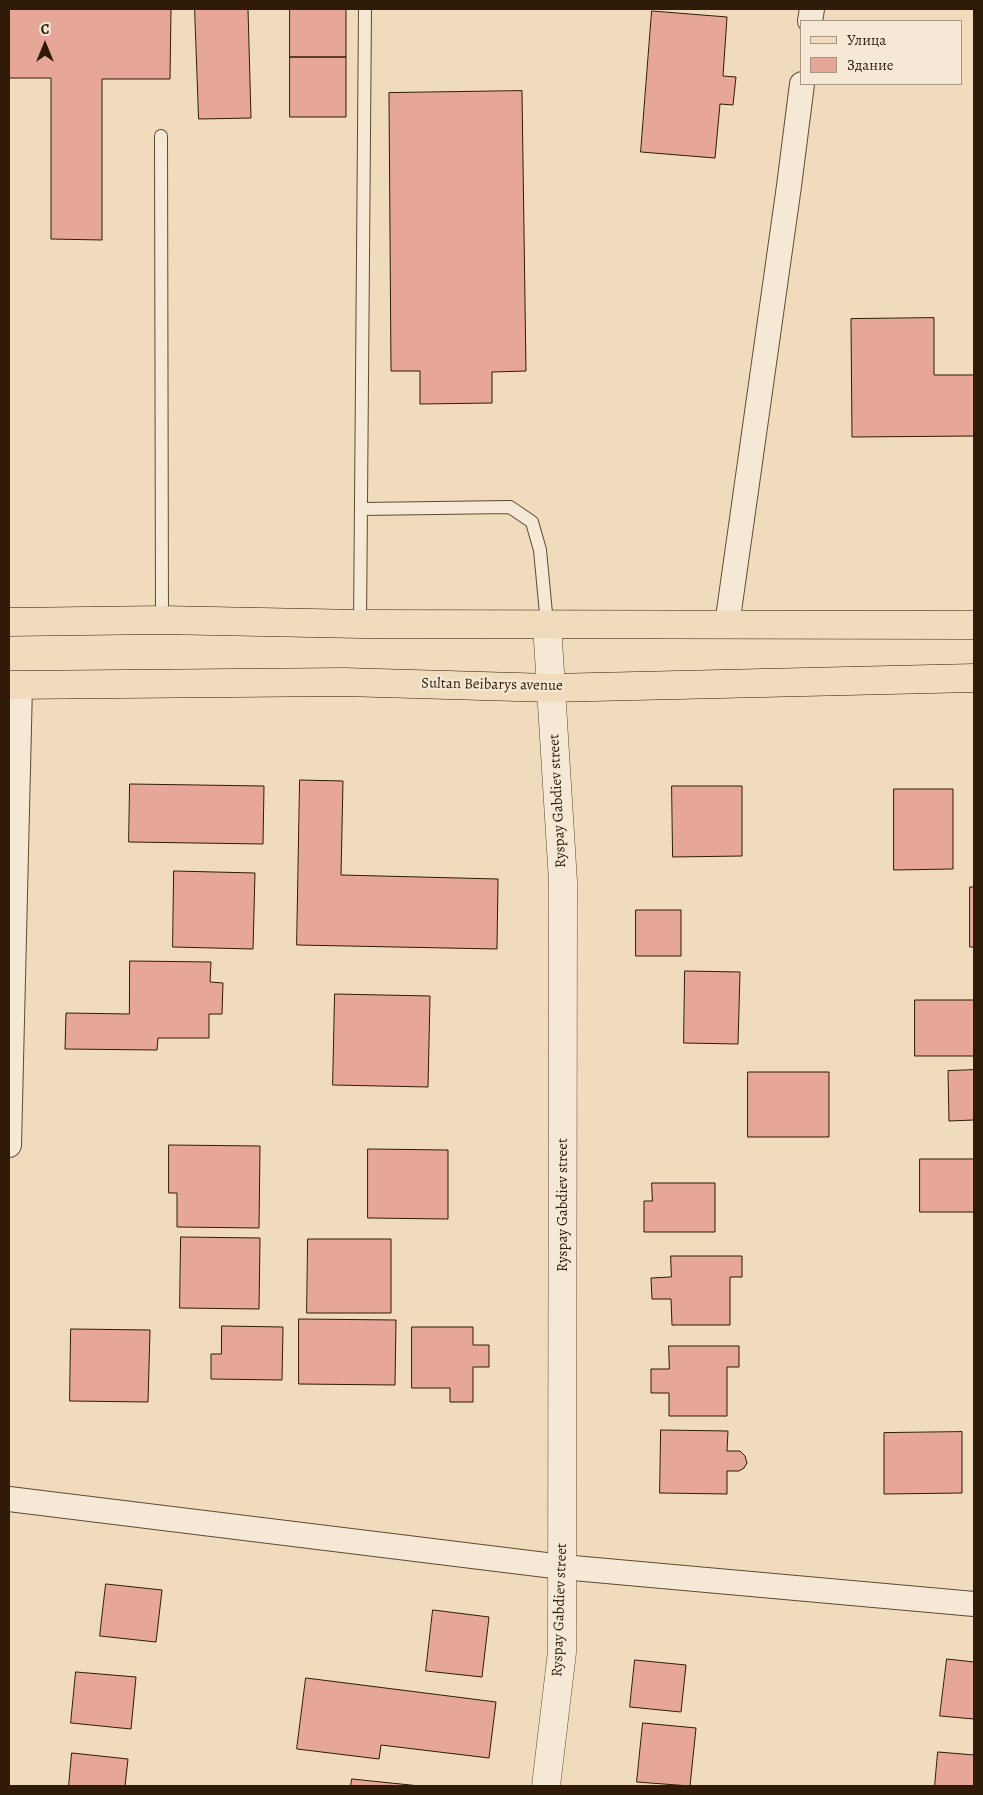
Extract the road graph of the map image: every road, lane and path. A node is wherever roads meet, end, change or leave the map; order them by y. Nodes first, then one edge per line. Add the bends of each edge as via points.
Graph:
1 (365, 9) edge
2 (802, 85) edge
3 (161, 136) dead end
4 (361, 509) junction
5 (162, 620) junction
6 (9, 622) edge
7 (360, 624) junction
8 (547, 624) junction
9 (727, 625) junction
10 (974, 625) edge
11 (974, 678) edge
12 (14, 685) edge
13 (552, 688) junction
14 (9, 1145) edge
15 (9, 1499) edge
16 (562, 1567) junction
17 (974, 1604) edge
18 (546, 1786) edge

1 - 4 lane
2 - 9 street
3 - 5 lane
4 - 7 lane
4 - 8 lane via 510,507 532,522 540,550
5 - 6 main road
5 - 7 main road
7 - 8 main road
8 - 9 main road
8 - 13 street, Ryspay Gabdiev street
9 - 10 main road
11 - 13 main road, Sultan Beibarys avenue
12 - 13 main road, Sultan Beibarys avenue via 344,682
12 - 14 street
13 - 16 street, Ryspay Gabdiev street via 563,882
15 - 16 street
16 - 17 street
16 - 18 street, Ryspay Gabdiev street via 562,1652

